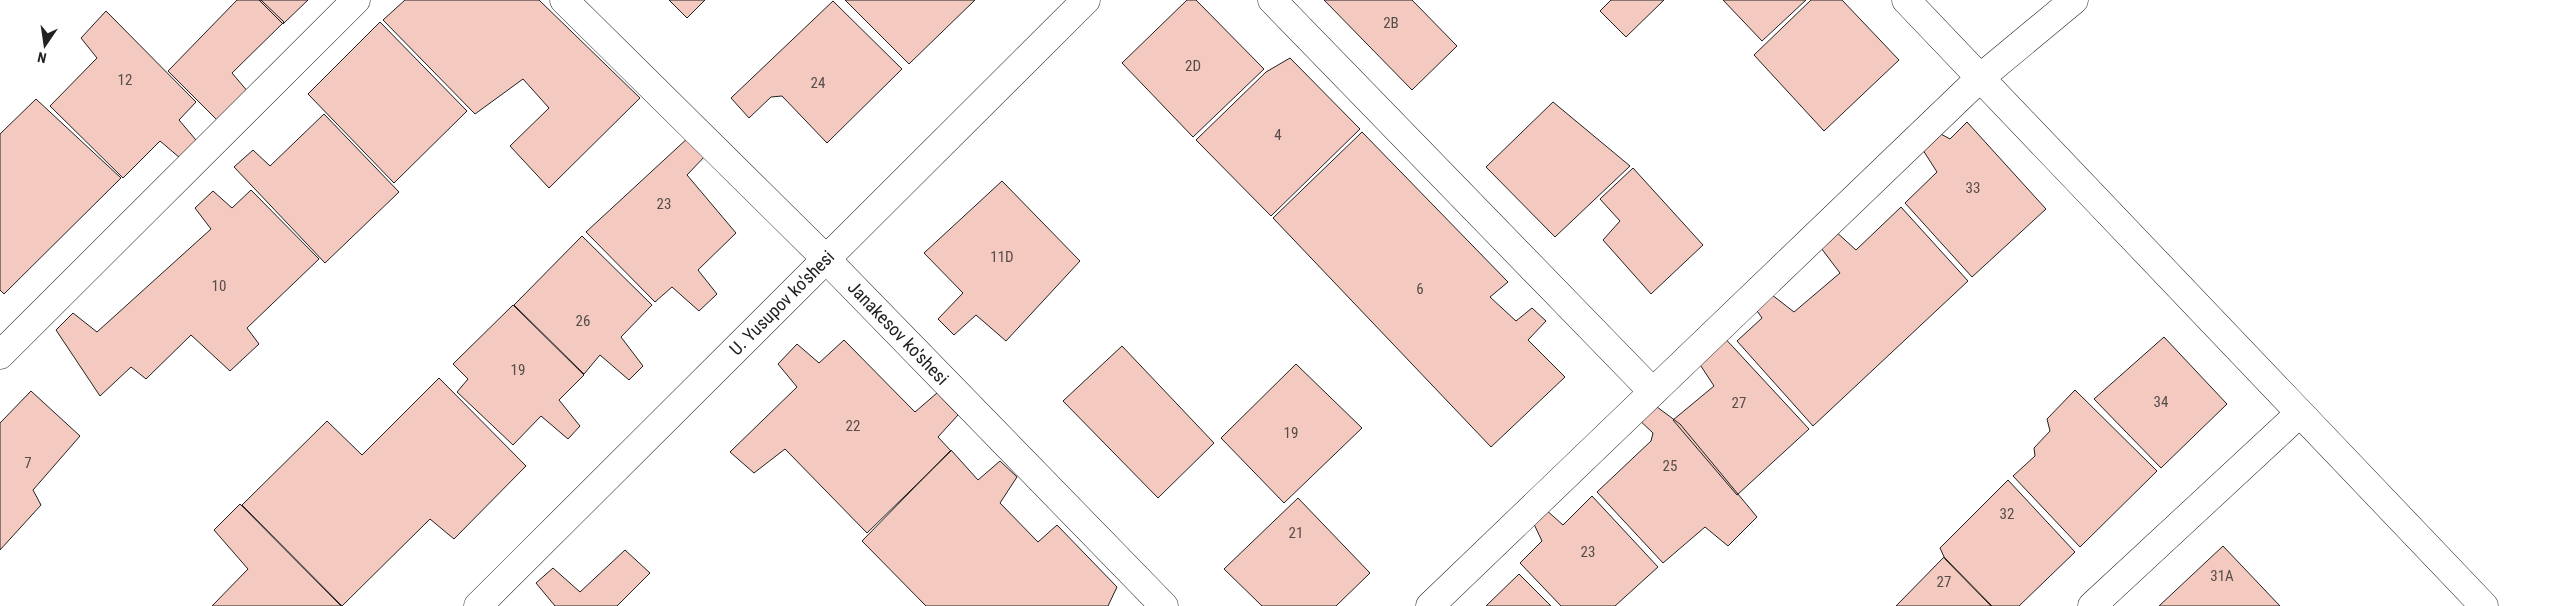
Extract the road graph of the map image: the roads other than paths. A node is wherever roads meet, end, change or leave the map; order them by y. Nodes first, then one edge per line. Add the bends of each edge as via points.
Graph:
1 (356, 0) edge
2 (564, 0) edge
3 (1086, 0) edge
4 (1272, 0) edge
5 (1906, 0) edge
6 (2074, 0) edge
7 (1980, 78) junction
8 (826, 259) junction
9 (0, 355) edge
10 (1653, 392) junction
11 (2300, 413) junction
12 (478, 606) edge
13 (1164, 606) edge
14 (1430, 606) edge
15 (2092, 606) edge
16 (2484, 606) edge

1 - 9 street
2 - 8 street, Janakesov ko'shesi
3 - 8 street, U. Yusupov ko'shesi
4 - 10 street
5 - 7 street
6 - 7 street
7 - 10 street
7 - 11 street
8 - 12 street, U. Yusupov ko'shesi
8 - 13 street, Janakesov ko'shesi
10 - 14 street
11 - 15 street
11 - 16 street

